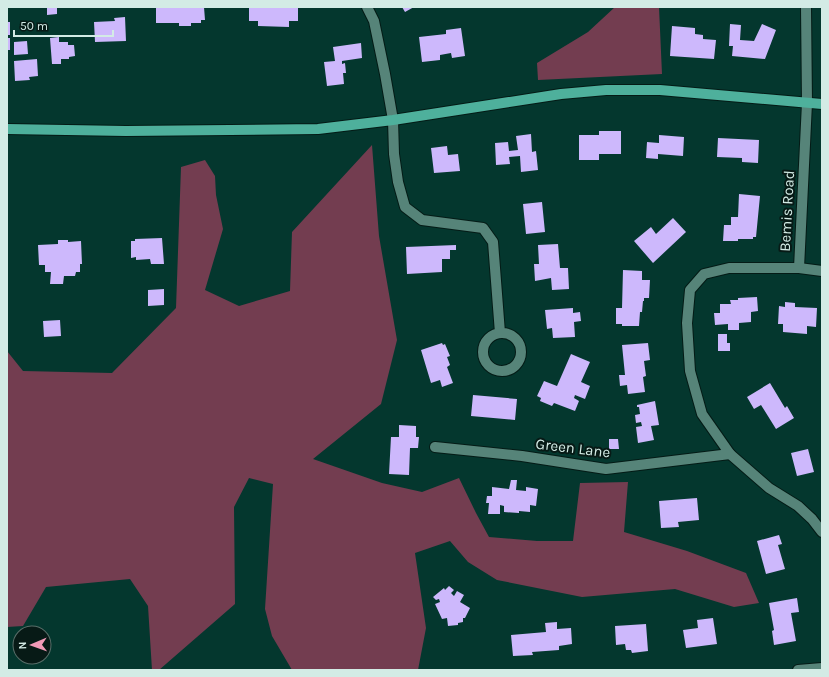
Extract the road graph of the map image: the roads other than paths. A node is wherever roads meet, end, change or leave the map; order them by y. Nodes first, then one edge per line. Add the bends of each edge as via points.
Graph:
1 (367, 7) edge
2 (806, 7) edge
3 (807, 103) junction
4 (822, 104) edge
5 (393, 120) junction
6 (7, 128) edge
7 (799, 268) junction
8 (822, 271) edge
9 (500, 333) dead end
10 (435, 447) dead end
11 (730, 454) junction
12 (822, 532) edge
13 (822, 668) edge
14 (798, 670) edge

1 - 5 street via 374,21
2 - 3 street, Bemis Road
3 - 4 main road
3 - 5 main road via 660,90 606,90 561,94
3 - 7 street, Bemis Road
5 - 6 main road via 318,129 126,131
5 - 9 street via 394,154 405,207 422,220 483,228 493,242
7 - 8 street
7 - 11 street, Bemis Road via 729,268 704,274 690,290 687,323 690,371 702,414
10 - 11 street, Green Lane via 522,456 606,469
11 - 12 street, Bemis Road via 769,488 798,506
13 - 14 street

